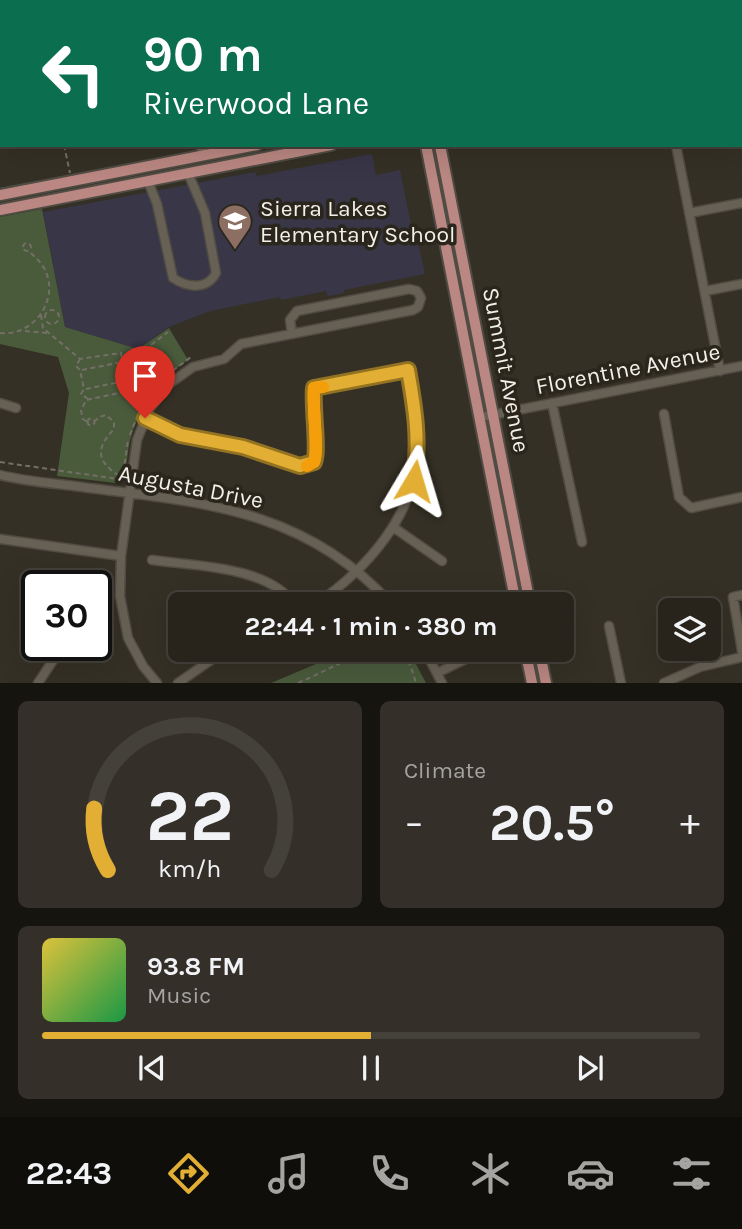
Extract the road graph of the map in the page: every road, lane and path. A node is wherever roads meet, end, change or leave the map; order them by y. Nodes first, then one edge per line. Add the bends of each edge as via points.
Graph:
1 (64, 147) edge
2 (235, 147) edge
3 (321, 147) edge
4 (426, 147) edge
5 (440, 147) edge
6 (676, 147) edge
7 (202, 150) edge
8 (188, 173) junction
9 (71, 181) junction
10 (148, 181) junction
11 (0, 195) edge
12 (742, 203) edge
13 (0, 210) edge
14 (689, 213) junction
15 (29, 251) dead end
16 (742, 284) edge
17 (705, 291) junction
18 (43, 313) junction
19 (22, 330) junction
20 (168, 332) dead end
21 (0, 333) edge
22 (48, 333) junction
23 (292, 334) junction
24 (148, 347) junction
25 (156, 357) dead end
26 (191, 357) dead end
27 (80, 359) junction
28 (122, 362) junction
29 (742, 366) edge
30 (80, 370) junction
31 (720, 370) junction
32 (124, 372) junction
33 (150, 373) dead end
34 (126, 381) junction
35 (158, 382) dead end
36 (153, 387) dead end
37 (84, 389) junction
38 (88, 399) junction
39 (0, 403) edge
40 (552, 404) junction
41 (16, 408) dead end
42 (664, 414) dead end
43 (494, 415) junction
44 (480, 417) junction
45 (145, 418) junction
46 (0, 462) edge
47 (0, 475) edge
48 (130, 494) junction
49 (742, 497) edge
50 (393, 527) junction
51 (0, 539) edge
52 (582, 542) dead end
53 (121, 556) junction
54 (152, 560) dead end
55 (442, 561) dead end
56 (355, 570) junction
57 (284, 592) edge
58 (333, 592) edge
59 (378, 592) edge
60 (514, 592) edge
61 (528, 592) edge
62 (738, 596) edge
63 (609, 626) dead end
64 (742, 651) edge
65 (742, 657) edge
66 (53, 661) edge
67 (208, 662) edge
68 (341, 662) edge
69 (409, 662) edge
70 (432, 662) edge
71 (459, 662) edge
72 (528, 662) edge
73 (542, 662) edge
74 (437, 673) junction
75 (38, 683) edge
76 (157, 683) edge
77 (178, 683) edge
78 (298, 683) edge
79 (416, 683) edge
80 (442, 683) edge
81 (532, 683) edge
82 (546, 683) edge
83 (621, 683) edge
84 (664, 683) edge

1 - 9 path
2 - 7 main road
3 - 8 main road
4 - 44 main road, Summit Avenue
5 - 43 main road, Summit Avenue
6 - 14 street
7 - 9 main road
8 - 10 main road
8 - 10 street via 205,213 216,273 206,285 187,285 173,278
9 - 11 main road
10 - 13 main road
12 - 14 street
14 - 17 street
15 - 18 path via 49,282
16 - 17 street
17 - 31 street
18 - 18 path via 51,310 59,317 51,324
18 - 19 path
18 - 22 path via 42,325
19 - 21 path
19 - 22 path
20 - 24 path
22 - 27 path
23 - 23 street via 413,310 421,298 409,289 297,311 290,320
23 - 45 street via 241,344 224,359 204,362 180,374 158,395
24 - 25 path
24 - 32 path via 143,351 146,368
26 - 35 path
27 - 28 path via 121,353
27 - 30 path via 76,366
28 - 30 path
28 - 32 path
29 - 31 street, Florentine Avenue
30 - 37 path
31 - 40 street, Florentine Avenue
32 - 34 path
33 - 36 path
34 - 37 path
34 - 38 path via 128,391
37 - 38 path via 81,394
38 - 46 path via 80,411 83,419 91,426 106,415 114,422 101,451 105,464 119,479
39 - 41 street
40 - 43 street, Florentine Avenue
40 - 52 street
42 - 49 street via 679,497 691,508
43 - 44 street, Florentine Avenue
43 - 61 main road, Summit Avenue
44 - 60 main road, Summit Avenue
45 - 48 street via 137,440
45 - 50 street via 180,435 243,447 300,466 314,462 317,455 314,388 408,370 419,450 414,481
47 - 48 street, Augusta Drive
48 - 53 street
48 - 56 street, Augusta Drive via 259,517 307,538
50 - 55 street
50 - 56 street
51 - 53 street
53 - 76 street via 119,586 125,629
54 - 57 street via 253,577
56 - 58 street
56 - 59 street, Augusta Drive
62 - 64 street
63 - 83 street
65 - 84 street via 700,667
66 - 75 street
67 - 77 street
68 - 78 path
69 - 79 path
70 - 74 street
71 - 74 street
72 - 81 main road
73 - 82 main road
74 - 80 street

